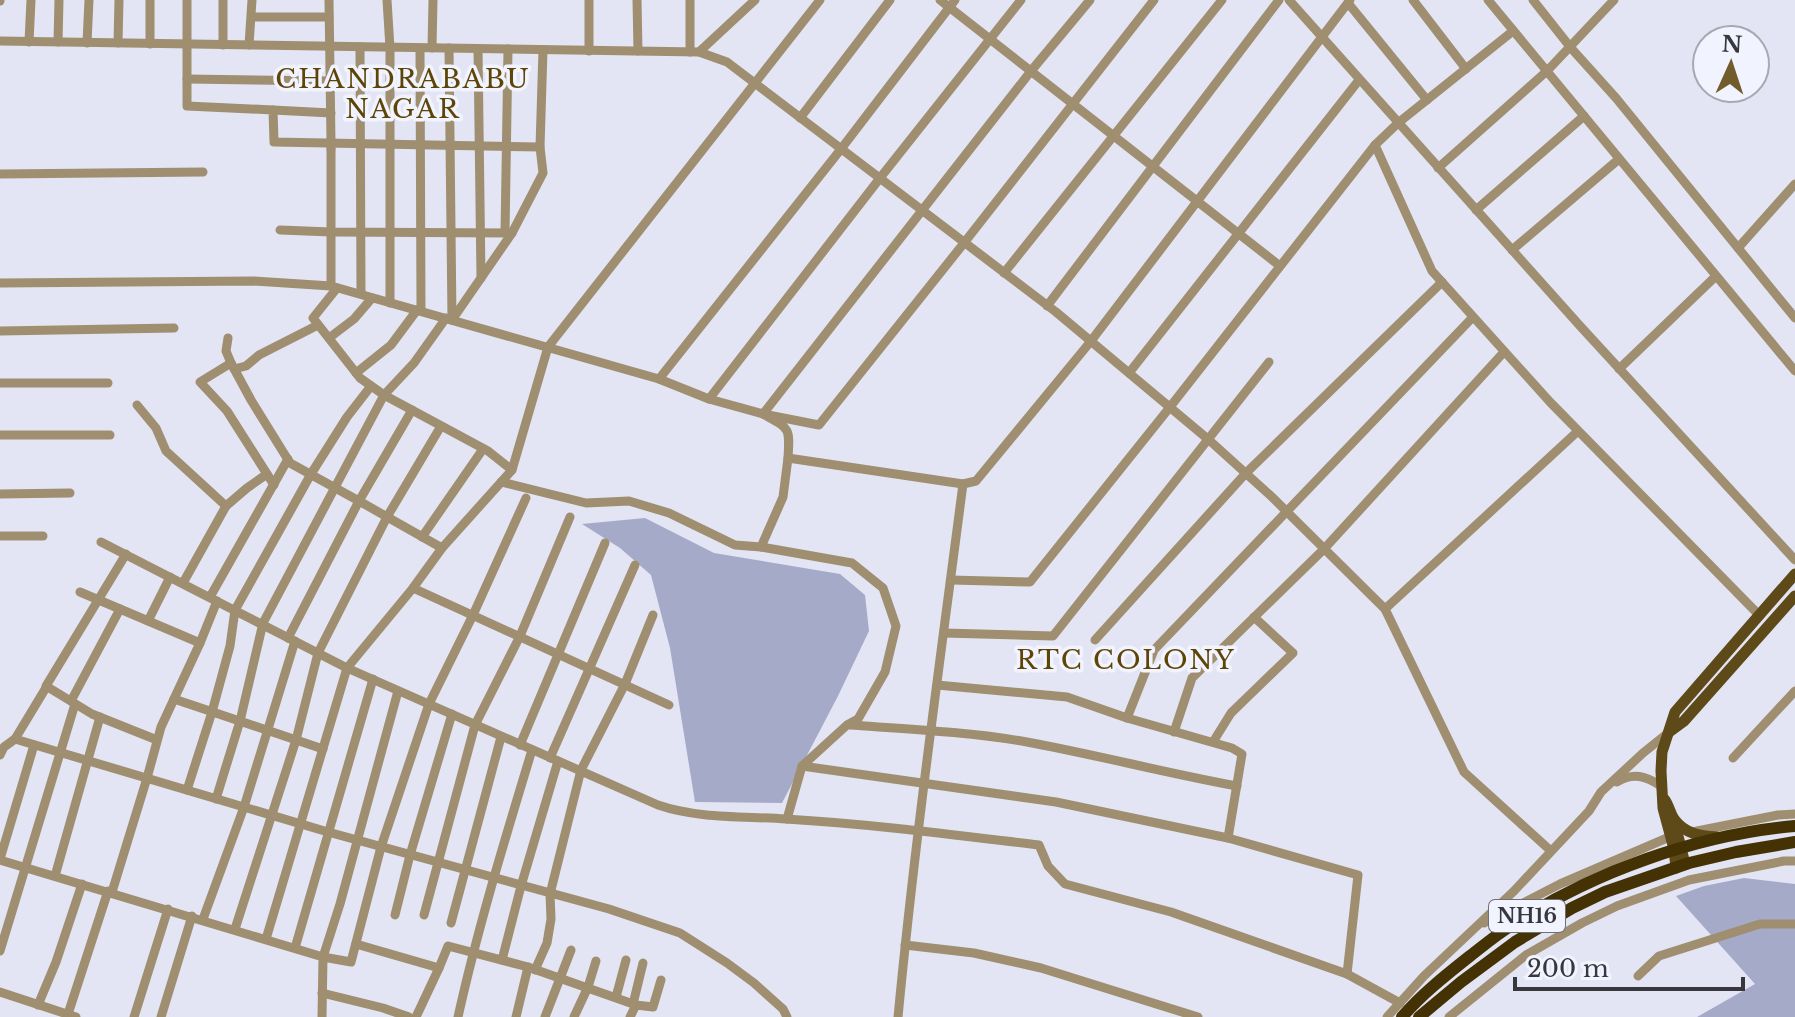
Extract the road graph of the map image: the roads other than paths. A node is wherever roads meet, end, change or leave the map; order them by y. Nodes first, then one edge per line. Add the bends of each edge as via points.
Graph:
1 (31, 0) edge
2 (59, 0) edge
3 (89, 0) edge
4 (119, 0) edge
5 (150, 0) edge
6 (187, 0) edge
7 (223, 0) edge
8 (252, 0) edge
9 (329, 0) edge
10 (387, 0) edge
11 (433, 0) edge
12 (589, 0) edge
13 (637, 0) edge
14 (690, 0) edge
15 (755, 0) edge
16 (820, 0) edge
17 (890, 0) edge
18 (940, 0) edge
19 (1021, 0) edge
20 (1090, 0) edge
21 (1154, 0) edge
22 (1222, 0) edge
23 (1279, 0) edge
24 (1289, 0) edge
25 (1413, 0) edge
26 (1488, 0) edge
27 (1533, 0) edge
28 (1614, 0) edge
29 (1349, 1) edge
30 (746, 4) edge
31 (952, 4) edge
32 (252, 17) junction
33 (329, 17) junction
34 (1513, 31) junction
35 (1322, 38) junction
36 (990, 39) junction
37 (0, 41) edge
38 (29, 42) junction
39 (58, 42) junction
40 (87, 43) junction
41 (118, 43) junction
42 (150, 44) junction
43 (187, 44) junction
44 (223, 45) junction
45 (249, 45) junction
46 (330, 47) junction
47 (360, 47) junction
48 (390, 48) junction
49 (420, 48) junction
50 (432, 48) junction
51 (449, 48) junction
52 (1571, 48) junction
53 (478, 49) junction
54 (508, 49) junction
55 (543, 50) junction
56 (589, 51) junction
57 (638, 51) junction
58 (694, 52) junction
59 (1466, 69) junction
60 (1031, 71) junction
61 (1547, 71) junction
62 (187, 79) junction
63 (1359, 80) junction
64 (331, 81) junction
65 (754, 83) junction
66 (1427, 100) junction
67 (1073, 104) junction
68 (273, 110) junction
69 (331, 113) junction
70 (1584, 116) junction
71 (800, 118) junction
72 (1398, 123) junction
73 (1114, 136) junction
74 (360, 143) junction
75 (390, 144) junction
76 (420, 144) junction
77 (450, 145) junction
78 (1375, 145) junction
79 (480, 146) junction
80 (506, 146) junction
81 (540, 147) junction
82 (841, 149) junction
83 (1619, 159) junction
84 (1153, 166) junction
85 (1438, 168) junction
86 (203, 172) dead end
87 (0, 174) edge
88 (880, 178) junction
89 (1795, 184) edge
90 (1197, 201) junction
91 (921, 210) junction
92 (1476, 210) junction
93 (280, 230) dead end
94 (331, 232) junction
95 (360, 232) junction
96 (390, 233) junction
97 (420, 233) junction
98 (451, 233) junction
99 (481, 233) junction
100 (509, 233) junction
101 (1239, 233) junction
102 (964, 243) junction
103 (1738, 248) junction
104 (1512, 250) junction
105 (1280, 266) junction
106 (1004, 273) junction
107 (1716, 276) junction
108 (481, 278) junction
109 (1442, 282) junction
110 (0, 283) edge
111 (334, 287) junction
112 (361, 294) junction
113 (372, 298) junction
114 (390, 303) junction
115 (1047, 306) junction
116 (419, 310) junction
117 (1472, 318) junction
118 (1795, 318) edge
119 (449, 319) junction
120 (318, 325) junction
121 (174, 328) dead end
122 (0, 331) edge
123 (228, 338) dead end
124 (329, 338) junction
125 (1091, 341) junction
126 (548, 347) junction
127 (1504, 352) junction
128 (1269, 362) dead end
129 (232, 366) junction
130 (1619, 369) junction
131 (1795, 371) edge
132 (356, 373) junction
133 (1129, 373) junction
134 (659, 379) junction
135 (0, 383) edge
136 (108, 383) dead end
137 (371, 386) junction
138 (384, 395) junction
139 (709, 399) junction
140 (137, 405) dead end
141 (1170, 407) junction
142 (412, 410) junction
143 (763, 414) junction
144 (441, 426) junction
145 (1578, 431) junction
146 (0, 435) edge
147 (110, 435) dead end
148 (1209, 440) junction
149 (483, 449) junction
150 (788, 458) junction
151 (288, 459) junction
152 (512, 470) junction
153 (1246, 473) junction
154 (267, 474) junction
155 (311, 474) junction
156 (501, 482) junction
157 (963, 484) junction
158 (274, 485) junction
159 (335, 488) junction
160 (70, 493) dead end
161 (0, 494) edge
162 (526, 498) dead end
163 (359, 501) junction
164 (226, 506) junction
165 (1286, 511) junction
166 (387, 517) junction
167 (570, 517) dead end
168 (0, 536) edge
169 (43, 536) dead end
170 (422, 537) junction
171 (101, 542) dead end
172 (605, 543) dead end
173 (761, 547) junction
174 (442, 548) junction
175 (1324, 549) junction
176 (126, 554) junction
177 (1795, 560) edge
178 (635, 565) dead end
179 (1795, 574) edge
180 (170, 577) junction
181 (951, 580) junction
182 (183, 583) junction
183 (413, 588) junction
184 (80, 592) dead end
185 (1795, 596) edge
186 (214, 599) junction
187 (98, 600) junction
188 (120, 609) junction
189 (1385, 609) junction
190 (235, 610) junction
191 (473, 615) junction
192 (653, 615) dead end
193 (1759, 615) junction
194 (1254, 617) junction
195 (148, 621) junction
196 (263, 623) junction
197 (944, 633) junction
198 (520, 636) junction
199 (291, 639) junction
200 (1095, 640) dead end
201 (200, 643) junction
202 (318, 653) junction
203 (558, 654) junction
204 (347, 668) junction
205 (590, 669) junction
206 (373, 679) junction
207 (625, 684) junction
208 (937, 685) junction
209 (47, 686) junction
210 (398, 691) junction
211 (1795, 691) edge
212 (174, 699) junction
213 (73, 703) junction
214 (429, 704) junction
215 (669, 705) dead end
216 (212, 712) junction
217 (452, 714) junction
218 (100, 717) junction
219 (1127, 718) junction
220 (240, 721) junction
221 (475, 725) junction
222 (847, 725) junction
223 (269, 731) junction
224 (931, 731) junction
225 (1174, 732) junction
226 (1669, 732) junction
227 (501, 737) junction
228 (15, 739) junction
229 (157, 740) junction
230 (296, 740) junction
231 (1213, 742) junction
232 (34, 745) junction
233 (520, 745) junction
234 (1, 749) edge
235 (323, 749) junction
236 (532, 750) junction
237 (60, 753) junction
238 (1733, 758) dead end
239 (554, 759) junction
240 (88, 761) junction
241 (802, 766) junction
242 (581, 770) junction
243 (147, 778) junction
244 (923, 783) junction
245 (1237, 786) junction
246 (187, 790) junction
247 (1662, 791) junction
248 (1601, 792) junction
249 (216, 799) junction
250 (244, 807) junction
251 (1795, 814) edge
252 (271, 815) junction
253 (787, 819) junction
254 (301, 824) junction
255 (1795, 826) edge
256 (918, 830) junction
257 (328, 832) junction
258 (1228, 838) junction
259 (1676, 839) junction
260 (357, 840) junction
261 (1795, 842) edge
262 (381, 847) junction
263 (1551, 851) junction
264 (410, 855) junction
265 (0, 859) edge
266 (1795, 861) edge
267 (439, 863) junction
268 (1680, 866) junction
269 (25, 867) junction
270 (466, 871) junction
271 (55, 876) junction
272 (493, 878) junction
273 (82, 884) junction
274 (521, 886) junction
275 (110, 892) junction
276 (550, 894) junction
277 (168, 909) junction
278 (395, 915) dead end
279 (424, 915) dead end
280 (192, 916) junction
281 (203, 919) junction
282 (451, 923) dead end
283 (1795, 924) edge
284 (1474, 928) junction
285 (235, 929) junction
286 (266, 939) junction
287 (356, 944) junction
288 (905, 945) junction
289 (295, 948) junction
290 (571, 950) dead end
291 (0, 951) edge
292 (473, 952) junction
293 (323, 957) junction
294 (502, 960) junction
295 (626, 960) dead end
296 (596, 961) dead end
297 (643, 963) dead end
298 (439, 968) junction
299 (532, 968) junction
300 (1347, 974) junction
301 (1638, 976) dead end
302 (561, 978) junction
303 (661, 980) dead end
304 (588, 987) junction
305 (0, 992) edge
306 (322, 993) junction
307 (616, 997) junction
308 (1400, 1003) junction
309 (635, 1004) junction
310 (38, 1005) junction
311 (73, 1016) edge
312 (134, 1017) edge
313 (161, 1017) edge
314 (322, 1017) edge
315 (409, 1017) edge
316 (416, 1017) edge
317 (458, 1017) edge
318 (516, 1017) edge
319 (545, 1017) edge
320 (574, 1017) edge
321 (630, 1017) edge
322 (787, 1017) edge
323 (898, 1017) edge
324 (1198, 1017) edge
325 (1387, 1017) edge
326 (1402, 1017) edge
327 (1419, 1017) edge
328 (1449, 1017) edge

1 - 38 street
2 - 39 street
3 - 40 street
4 - 41 street
5 - 42 street
6 - 43 street
7 - 44 street
8 - 32 street
9 - 33 street
10 - 48 street
11 - 50 street
12 - 56 street
13 - 57 street
14 - 58 street
15 - 30 street
16 - 65 street
17 - 71 street
18 - 31 street
19 - 36 street
20 - 60 street
21 - 67 street
22 - 73 street
23 - 84 street
24 - 35 street
25 - 59 street
26 - 34 street
27 - 52 street
28 - 52 street
29 - 35 street
29 - 66 street
30 - 58 street
31 - 36 street
31 - 82 street
32 - 33 street
32 - 45 street
33 - 46 street
34 - 59 street
34 - 61 street
35 - 63 street
35 - 90 street
36 - 60 street
36 - 88 street
37 - 38 street
38 - 39 street
39 - 40 street
40 - 41 street
41 - 42 street
42 - 43 street
43 - 44 street
43 - 62 street
44 - 45 street
45 - 46 street
46 - 47 street
46 - 64 street
47 - 48 street
47 - 74 street
48 - 49 street
48 - 75 street
49 - 50 street
49 - 76 street
50 - 51 street
51 - 53 street
51 - 77 street
52 - 61 street
52 - 103 street
53 - 54 street
53 - 79 street
54 - 55 street
54 - 80 street
55 - 56 street
55 - 81 street
56 - 57 street
57 - 58 street
58 - 65 street via 727,62
59 - 66 street
60 - 67 street
60 - 91 street
61 - 70 street
61 - 85 street
62 - 64 street
62 - 68 street via 187,106
63 - 72 street
63 - 101 street
64 - 69 street
65 - 71 street
65 - 126 street
66 - 72 street
67 - 73 street
67 - 102 street
68 - 69 street
68 - 74 street via 274,142
69 - 94 street
70 - 83 street
70 - 92 street
71 - 82 street
72 - 78 street
72 - 85 street
73 - 84 street
73 - 106 street
74 - 75 street
74 - 95 street
75 - 76 street
75 - 96 street
76 - 77 street
76 - 97 street
77 - 79 street
77 - 98 street
78 - 105 street
78 - 109 street via 1432,271
79 - 80 street
79 - 99 street
80 - 81 street
80 - 100 street
81 - 100 street via 543,173
82 - 88 street
82 - 134 street
83 - 104 street
83 - 107 street
84 - 90 street
84 - 115 street
85 - 92 street
86 - 87 street
88 - 91 street
88 - 139 street
89 - 103 street
90 - 101 street
90 - 125 street
91 - 102 street
91 - 143 street
92 - 104 street
93 - 94 street
94 - 95 street
94 - 111 street
95 - 96 street
95 - 112 street
96 - 97 street
96 - 114 street
97 - 98 street
97 - 116 street
98 - 99 street
98 - 119 street
99 - 100 street
99 - 108 street
100 - 108 street
101 - 105 street
101 - 133 street
102 - 106 street
102 - 143 street via 819,425
103 - 118 street
104 - 130 street
105 - 141 street
106 - 115 street
107 - 130 street
107 - 131 street
108 - 119 street
109 - 117 street
109 - 153 street
110 - 111 street via 254,281
111 - 112 street
111 - 120 street via 313,318
112 - 113 street
113 - 114 street
113 - 124 street
114 - 116 street
115 - 125 street
116 - 119 street
116 - 132 street via 391,345
117 - 127 street
117 - 165 street
119 - 126 street
119 - 138 street
120 - 124 street
120 - 129 street via 246,366
121 - 122 street
123 - 129 street
124 - 132 street
125 - 133 street
125 - 157 street via 976,481
126 - 134 street
126 - 152 street
127 - 145 street
127 - 175 street
128 - 148 street
129 - 151 street
129 - 154 street via 200,382 227,411
130 - 177 street
132 - 137 street
133 - 141 street
134 - 139 street
135 - 136 street
137 - 138 street
137 - 155 street
138 - 142 street
138 - 159 street
139 - 143 street
140 - 164 street via 166,451
141 - 148 street
141 - 181 street via 1030,582
142 - 144 street
142 - 163 street
143 - 150 street via 790,434
144 - 149 street
144 - 166 street
145 - 189 street
145 - 193 street
146 - 147 street
148 - 153 street
148 - 197 street via 1053,636
149 - 152 street
149 - 170 street
150 - 157 street
150 - 173 street via 783,497
151 - 155 street
151 - 158 street
152 - 156 street
153 - 165 street
153 - 200 street
154 - 158 street
154 - 164 street
155 - 159 street
155 - 190 street
156 - 173 street via 586,503 629,501 669,513 735,545
156 - 174 street
157 - 181 street
158 - 186 street
159 - 163 street
159 - 196 street
160 - 161 street
162 - 191 street
163 - 166 street
163 - 199 street
164 - 182 street
165 - 175 street
165 - 219 street via 1154,650
166 - 170 street
166 - 202 street
167 - 198 street
168 - 169 street
170 - 174 street
171 - 176 street
172 - 203 street
173 - 222 street via 852,563 883,588 896,626 885,672 858,719
174 - 183 street
175 - 189 street
175 - 194 street
176 - 180 street
176 - 187 street
178 - 205 street
179 - 193 main road
180 - 182 street
180 - 195 street
181 - 197 street
182 - 186 street
183 - 191 street
183 - 204 street
184 - 187 street
185 - 226 main road
186 - 190 street
186 - 201 street
187 - 188 street
187 - 209 street
188 - 195 street
188 - 213 street
189 - 263 street via 1464,772
190 - 196 street
190 - 216 street
191 - 198 street
191 - 214 street
192 - 207 street
193 - 226 main road via 1675,712
194 - 225 street via 1192,678
194 - 231 street via 1293,653 1231,713
195 - 201 street
196 - 199 street
196 - 220 street
197 - 208 street
198 - 203 street
198 - 221 street
199 - 202 street
199 - 223 street
201 - 212 street
202 - 204 street
202 - 230 street
203 - 205 street
203 - 233 street
204 - 206 street
204 - 235 street
205 - 207 street
205 - 239 street
206 - 210 street
206 - 257 street
207 - 215 street
207 - 242 street
208 - 219 street via 1067,697
208 - 224 street
209 - 213 street
209 - 228 street
210 - 214 street
210 - 260 street
211 - 238 street
212 - 216 street
212 - 229 street
213 - 218 street
213 - 237 street
214 - 217 street
214 - 262 street
216 - 220 street
216 - 246 street
217 - 221 street
217 - 264 street
218 - 229 street
218 - 240 street
219 - 225 street
220 - 223 street
220 - 249 street
221 - 227 street
221 - 267 street
222 - 224 street
222 - 241 street
223 - 230 street
223 - 250 street
224 - 244 street
224 - 245 street via 1025,742
225 - 231 street
226 - 247 main road via 1662,752
226 - 248 street
227 - 233 street
227 - 270 street
228 - 232 street
228 - 234 street
229 - 243 street
230 - 235 street
230 - 252 street
231 - 245 street via 1242,754
232 - 237 street
232 - 265 street
233 - 236 street
235 - 254 street
236 - 239 street
236 - 272 street
237 - 240 street
237 - 269 street
239 - 242 street
239 - 274 street
240 - 243 street
240 - 271 street
241 - 244 street
241 - 253 street
242 - 253 street via 671,809
242 - 276 street
243 - 246 street
243 - 275 street
244 - 256 street
244 - 258 street via 1056,802
245 - 258 street
246 - 249 street
247 - 248 street via 1639,775
247 - 259 main road
248 - 263 street
249 - 250 street
250 - 252 street
250 - 281 street
251 - 259 street
252 - 254 street
252 - 285 street
253 - 256 street
254 - 257 street
254 - 286 street
255 - 259 highway, NH16
256 - 288 street
256 - 300 street via 1039,845 1048,866 1065,884 1171,912
257 - 260 street
257 - 289 street
258 - 300 street via 1358,875
259 - 268 main road
259 - 284 street via 1560,884
259 - 326 highway, NH16 via 1643,861 1571,891 1508,927
260 - 262 street
260 - 293 street
261 - 268 highway, NH16
262 - 264 street
262 - 287 street
263 - 284 street
264 - 267 street
264 - 278 street
265 - 269 street
266 - 328 street via 1689,880 1617,906 1526,955
267 - 270 street
267 - 279 street
268 - 327 highway, NH16 via 1572,908 1515,942
269 - 271 street
269 - 291 street
270 - 272 street
270 - 282 street
271 - 273 street
272 - 274 street
272 - 292 street
273 - 275 street
273 - 310 street
274 - 276 street
274 - 294 street
275 - 277 street
275 - 311 street
276 - 299 street via 547,943
276 - 322 street via 680,933 754,983
277 - 280 street
277 - 312 street
280 - 281 street
280 - 313 street
281 - 285 street
283 - 301 street via 1760,924 1659,956
284 - 308 street
285 - 286 street
286 - 289 street
287 - 293 street via 351,962
287 - 298 street
288 - 323 street
288 - 324 street via 1041,968
289 - 293 street
290 - 302 street
292 - 294 street
292 - 298 street via 448,946
292 - 317 street
293 - 306 street
294 - 299 street
295 - 307 street
296 - 304 street
297 - 309 street
298 - 316 street
299 - 302 street
299 - 318 street
300 - 308 street
302 - 304 street
302 - 319 street
303 - 309 street via 653,1007
304 - 307 street
304 - 320 street
305 - 310 street
306 - 314 street
306 - 315 street
307 - 309 street
308 - 325 street
309 - 321 street
310 - 311 street

